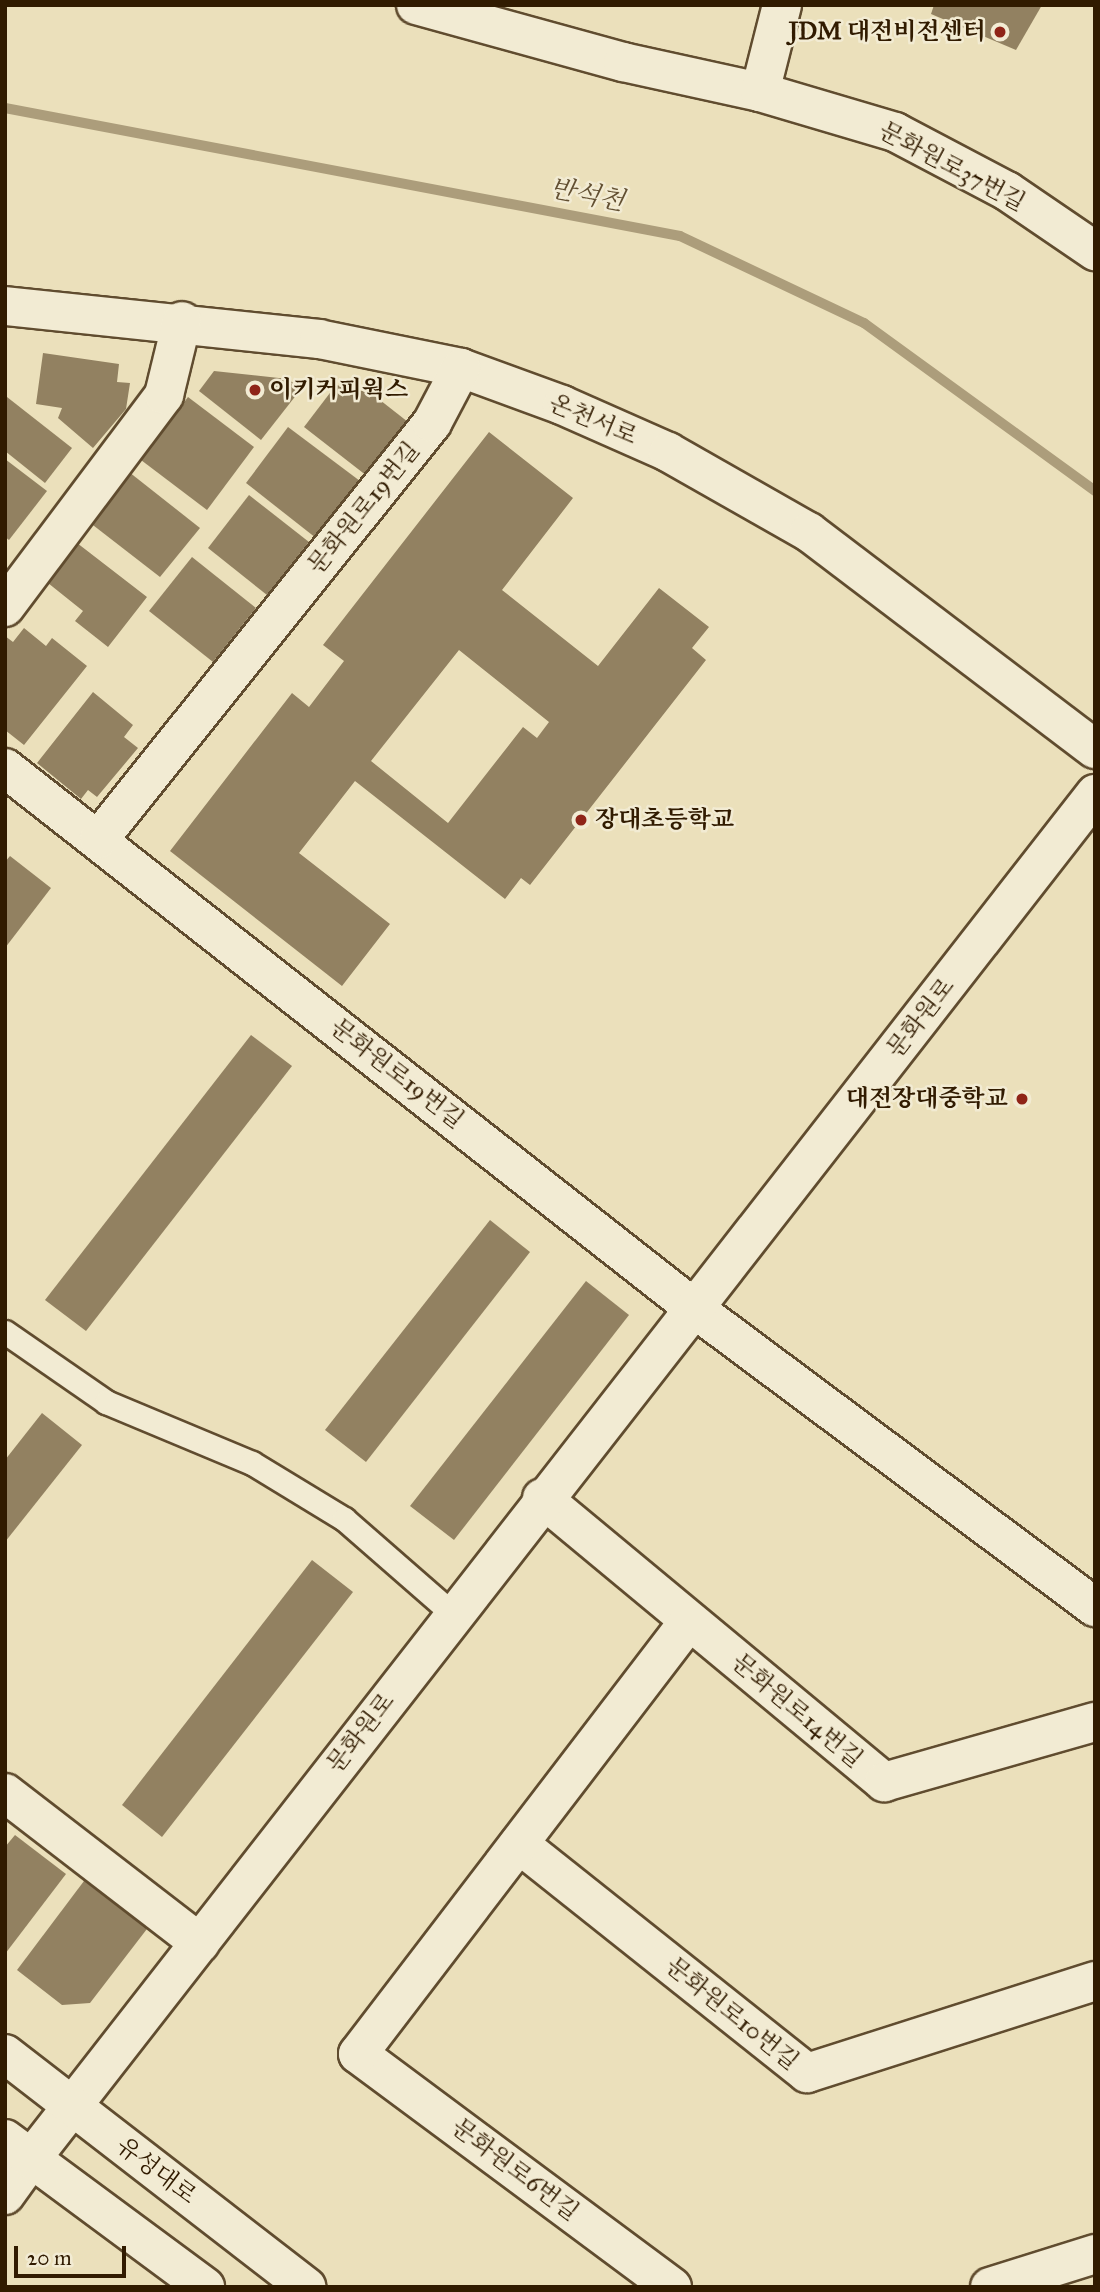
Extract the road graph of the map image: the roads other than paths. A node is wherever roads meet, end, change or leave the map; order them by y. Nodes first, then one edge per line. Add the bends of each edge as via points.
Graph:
1 (416, 5) edge
2 (782, 5) edge
3 (760, 92) junction
4 (1095, 251) edge
5 (5, 306) edge
6 (181, 321) junction
7 (461, 368) junction
8 (5, 607) edge
9 (1095, 749) edge
10 (5, 768) edge
11 (1095, 794) edge
12 (99, 839) junction
13 (695, 1309) junction
14 (5, 1332) edge
15 (542, 1498) junction
16 (1095, 1607) edge
17 (453, 1614) junction
18 (689, 1621) junction
19 (1095, 1722) edge
20 (5, 1793) edge
21 (519, 1844) junction
22 (200, 1943) junction
23 (1095, 1981) edge
24 (5, 2054) edge
25 (72, 2109) junction
26 (18, 2149) edge
27 (5, 2195) edge
28 (1095, 2253) edge
29 (205, 2287) edge
30 (307, 2287) edge
31 (672, 2287) edge
32 (990, 2287) edge

1 - 3 street, 문화원로37번길 via 623,62
2 - 3 street
3 - 4 street, 문화원로37번길 via 895,132 1007,191
5 - 6 street, 온천서로
6 - 7 street, 온천서로 via 319,338
6 - 8 street via 164,395
7 - 9 street, 온천서로 via 668,452 809,532
7 - 12 street, 문화원로19번길 via 432,423
10 - 12 street, 문화원로19번길
11 - 13 street, 문화원로
12 - 13 street, 문화원로19번길
13 - 15 street, 문화원로
13 - 16 street
14 - 17 lane via 106,1402 252,1463 344,1519
15 - 17 street, 문화원로
15 - 18 street, 문화원로14번길
17 - 22 street, 문화원로
18 - 19 street, 문화원로14번길 via 884,1782
18 - 21 street
20 - 22 street
21 - 23 street, 문화원로10번길 via 807,2073
21 - 31 street, 문화원로6번길 via 358,2053
22 - 25 street, 문화원로
24 - 25 street, 유성대로
25 - 26 street, 문화원로
25 - 30 street, 유성대로
26 - 27 street, 문화원로
26 - 29 street
28 - 32 street

